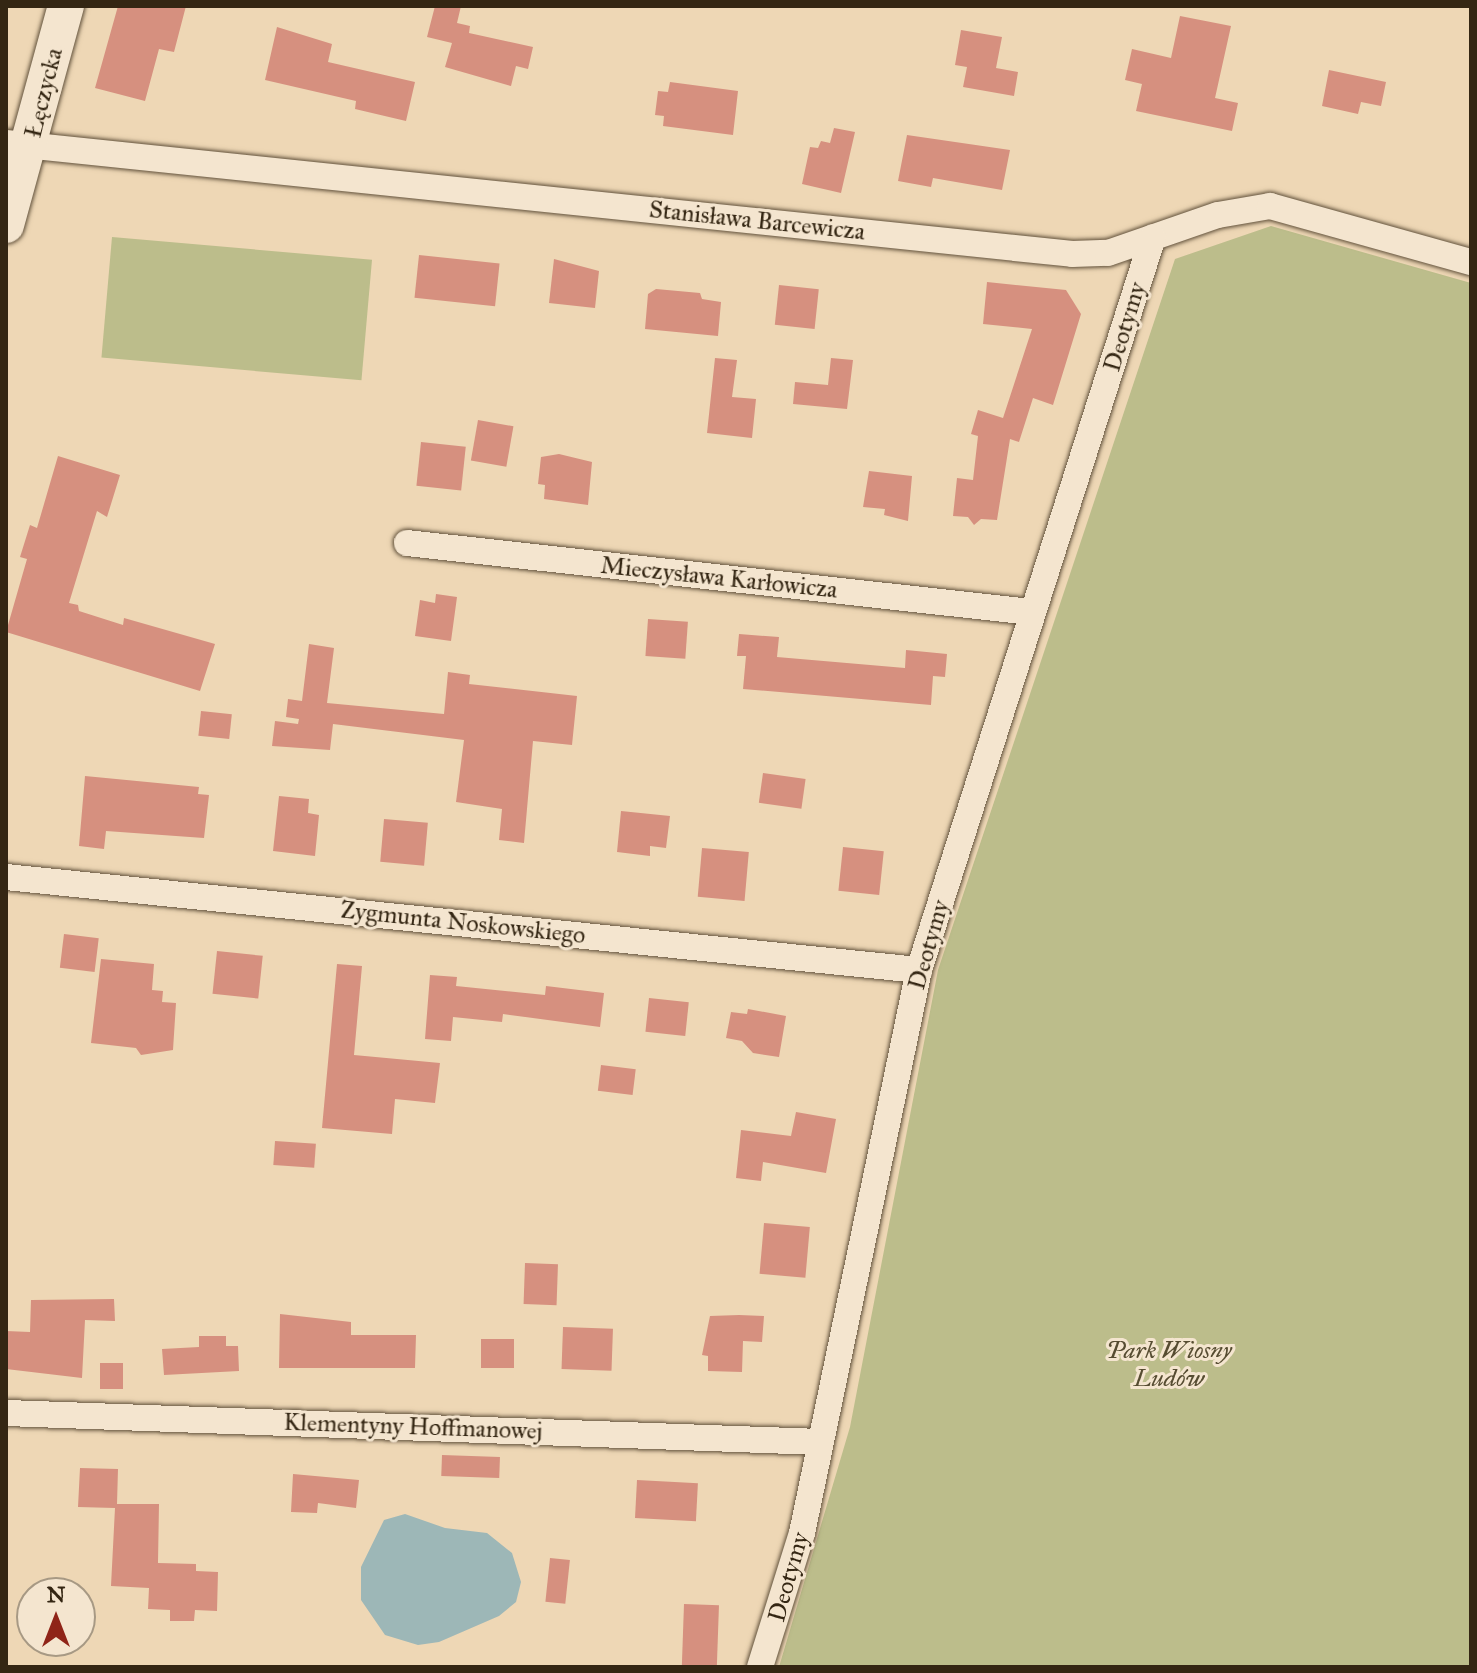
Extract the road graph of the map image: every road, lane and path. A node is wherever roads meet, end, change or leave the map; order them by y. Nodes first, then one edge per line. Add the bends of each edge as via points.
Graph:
1 (66, 6) edge
2 (19, 145) edge
3 (6, 225) edge
4 (1153, 237) junction
5 (1471, 262) edge
6 (407, 543) dead end
7 (1031, 612) junction
8 (6, 877) edge
9 (919, 970) junction
10 (6, 1413) edge
11 (820, 1442) junction
12 (760, 1667) edge

1 - 2 street, Łęczycka
2 - 3 street, Łęczycka
2 - 4 street, Stanisława Barcewicza via 1072,254 1108,253
4 - 5 street, Stanisława Barcewicza via 1218,215 1270,206
4 - 7 street, Deotymy
6 - 7 street, Mieczysława Karłowicza
7 - 9 street, Deotymy
8 - 9 street, Zygmunta Noskowskiego
9 - 11 street, Deotymy
10 - 11 street, Klementyny Hoffmanowej
11 - 12 street, Deotymy via 788,1588

